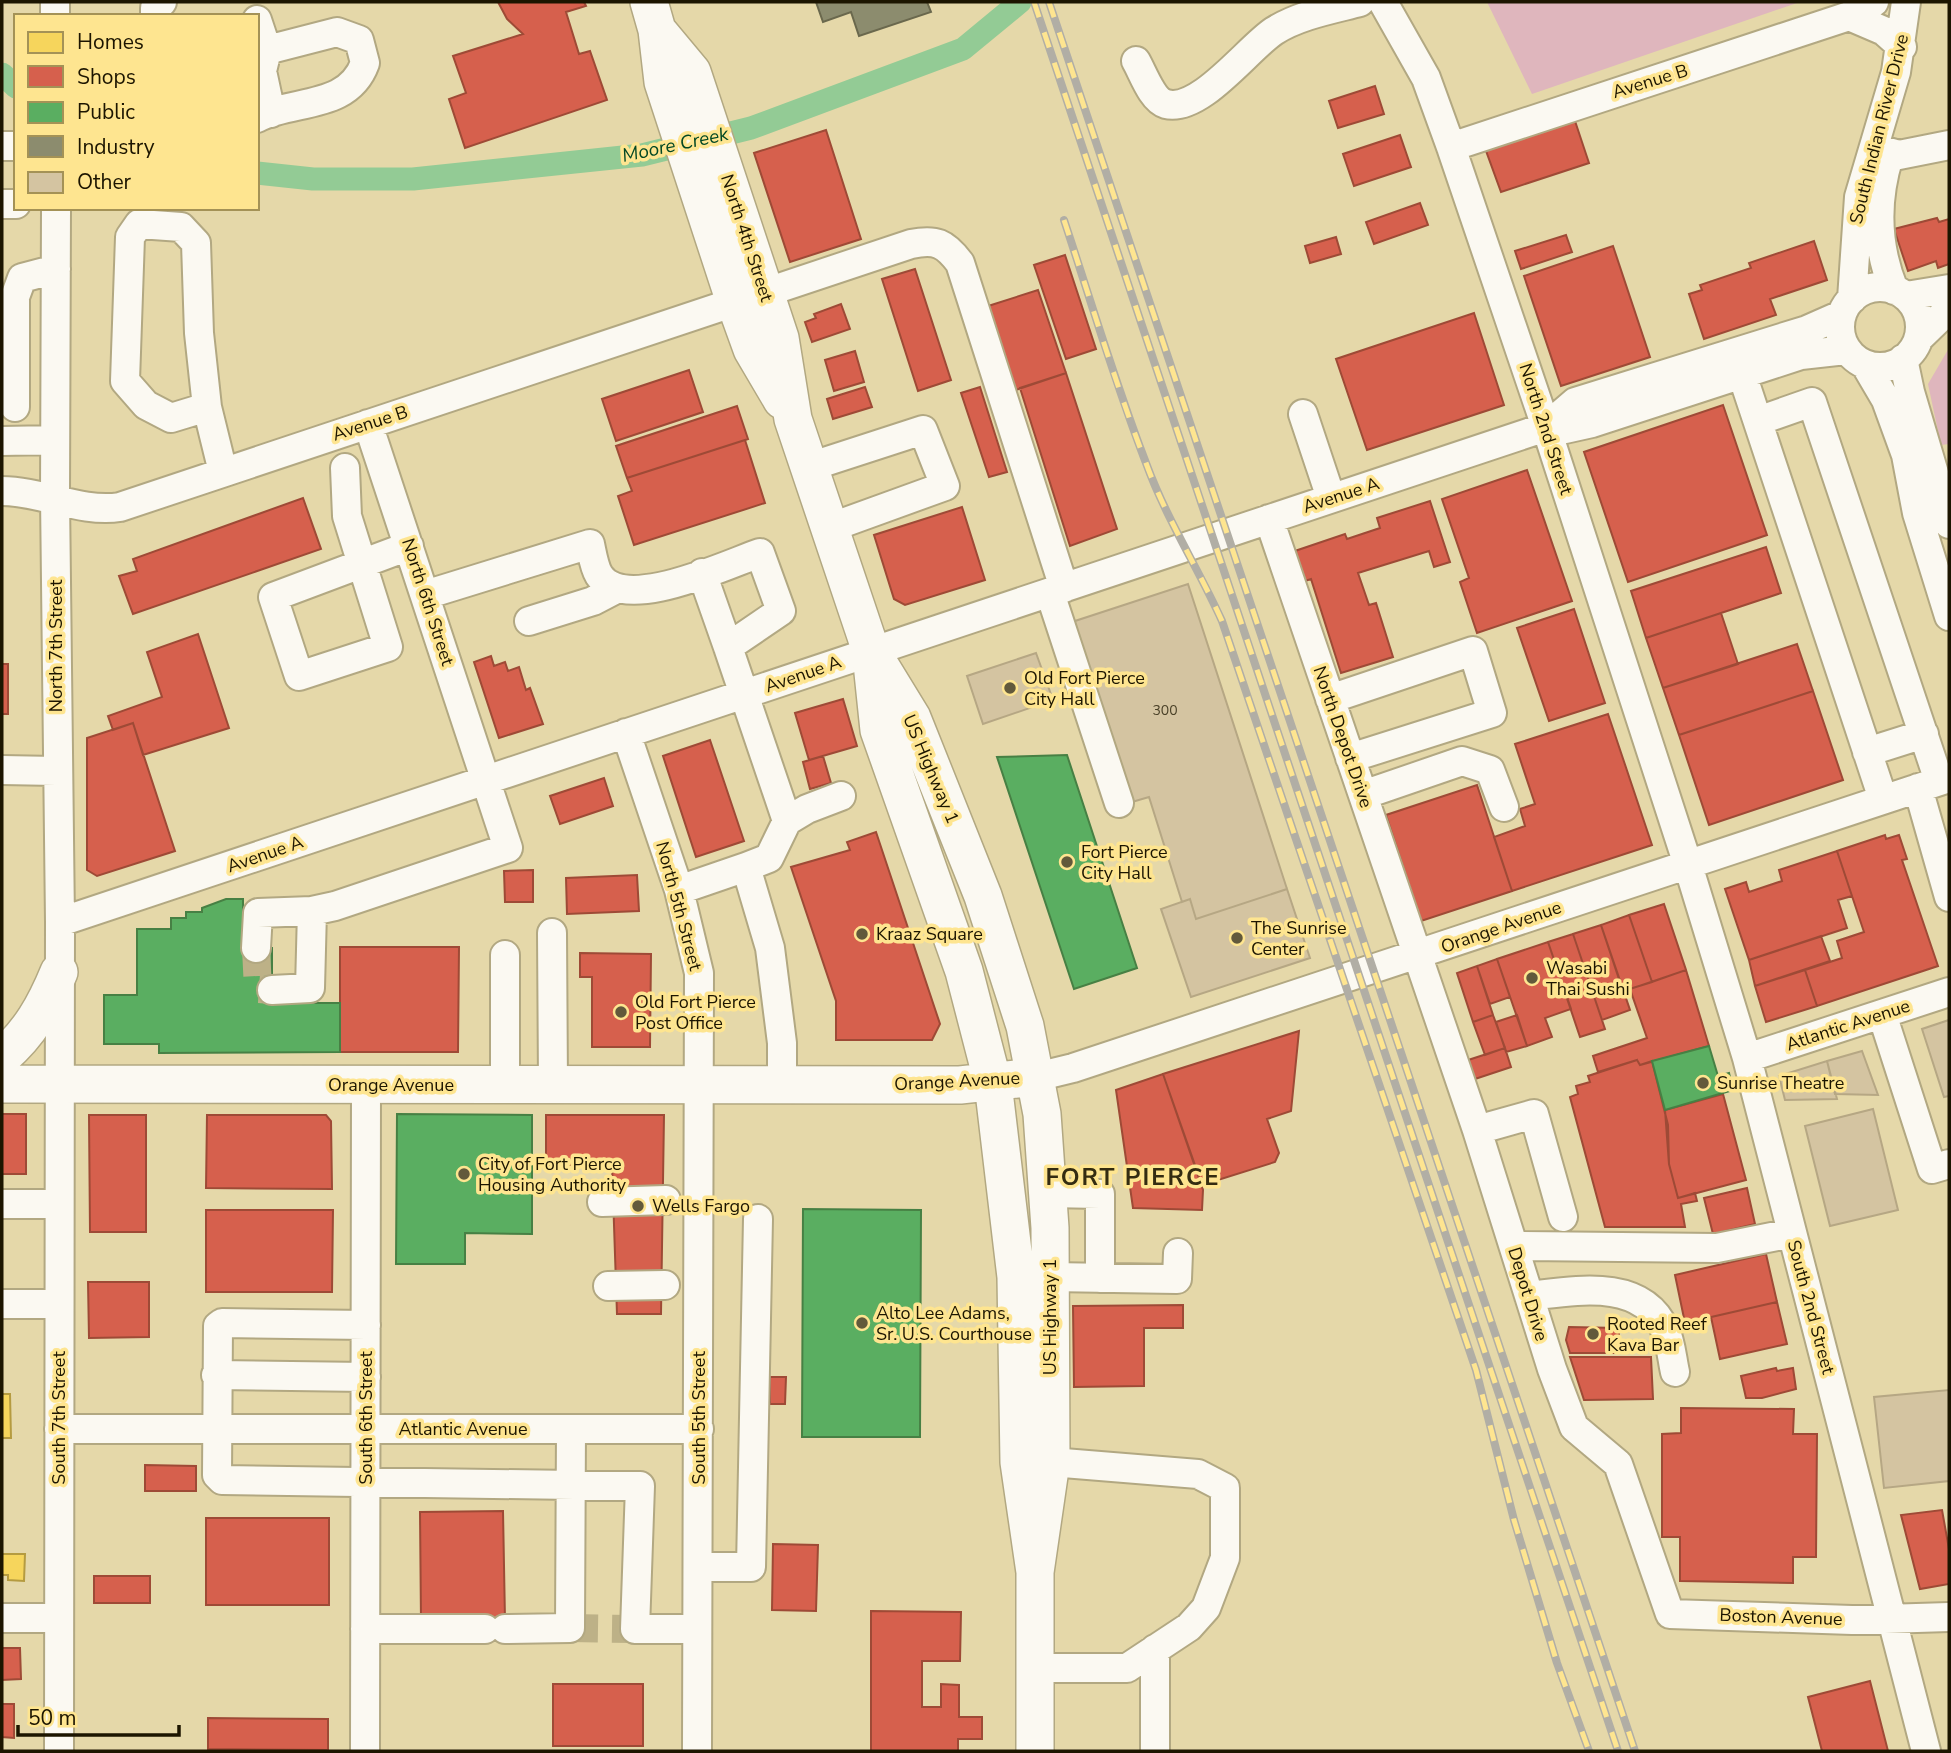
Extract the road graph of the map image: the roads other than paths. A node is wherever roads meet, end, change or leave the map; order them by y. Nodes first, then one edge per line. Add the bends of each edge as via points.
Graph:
1 (1360, 2) edge
2 (1383, 2) edge
3 (1874, 2) edge
4 (1906, 2) edge
5 (1922, 2) edge
6 (653, 16) edge
7 (1849, 16) junction
8 (259, 24) edge
9 (1902, 47) junction
10 (267, 50) junction
11 (1136, 61) dead end
12 (264, 115) edge
13 (1949, 145) edge
14 (1451, 147) junction
15 (1882, 151) junction
16 (56, 210) edge
17 (55, 269) junction
18 (1949, 289) edge
19 (1900, 293) junction
20 (750, 298) junction
21 (1847, 307) junction
22 (1949, 309) edge
23 (1911, 349) junction
24 (1856, 358) junction
25 (1739, 363) junction
26 (55, 406) junction
27 (8, 407) edge
28 (207, 407) junction
29 (1303, 414) dead end
30 (1758, 421) junction
31 (368, 424) junction
32 (1546, 427) junction
33 (55, 440) junction
34 (2, 441) edge
35 (809, 467) junction
36 (345, 468) dead end
37 (1921, 469) junction
38 (223, 472) junction
39 (2, 491) edge
40 (55, 497) junction
41 (1331, 499) junction
42 (1269, 519) junction
43 (1949, 524) edge
44 (829, 528) junction
45 (409, 546) junction
46 (362, 564) junction
47 (702, 573) junction
48 (616, 589) junction
49 (1057, 591) junction
50 (425, 595) junction
51 (1949, 616) edge
52 (530, 621) dead end
53 (728, 647) junction
54 (871, 651) junction
55 (744, 694) junction
56 (1330, 699) junction
57 (626, 733) junction
58 (1924, 734) junction
59 (1867, 752) junction
60 (1350, 758) junction
61 (2, 770) edge
62 (57, 771) junction
63 (487, 779) junction
64 (1936, 782) edge
65 (1363, 795) junction
66 (841, 796) dead end
67 (1883, 799) junction
68 (1119, 803) dead end
69 (1504, 807) dead end
70 (788, 821) junction
71 (1688, 865) junction
72 (746, 867) junction
73 (679, 890) junction
74 (1949, 897) edge
75 (312, 911) junction
76 (60, 922) junction
77 (552, 933) dead end
78 (256, 948) tunnel mouth
79 (506, 955) dead end
80 (1417, 955) junction
81 (59, 972) junction
82 (272, 990) dead end
83 (1949, 992) edge
84 (1882, 1014) junction
85 (2, 1057) edge
86 (1747, 1058) junction
87 (1036, 1077) junction
88 (993, 1083) junction
89 (2, 1084) edge
90 (59, 1084) junction
91 (506, 1084) junction
92 (553, 1084) junction
93 (699, 1084) junction
94 (782, 1084) junction
95 (366, 1085) junction
96 (1477, 1130) junction
97 (1949, 1164) edge
98 (1048, 1193) junction
99 (666, 1200) dead end
100 (602, 1202) dead end
101 (2, 1204) edge
102 (59, 1204) junction
103 (1563, 1217) dead end
104 (758, 1219) dead end
105 (1792, 1233) junction
106 (1514, 1247) junction
107 (1178, 1252) dead end
108 (1050, 1277) junction
109 (1100, 1278) junction
110 (664, 1285) dead end
111 (608, 1286) dead end
112 (1529, 1296) junction
113 (2, 1304) edge
114 (59, 1304) junction
115 (366, 1325) junction
116 (1675, 1372) dead end
117 (216, 1375) junction
118 (366, 1377) junction
119 (59, 1429) junction
120 (217, 1429) junction
121 (366, 1429) junction
122 (571, 1429) junction
123 (699, 1429) junction
124 (1051, 1462) junction
125 (366, 1481) junction
126 (569, 1483) junction
127 (698, 1567) junction
128 (1035, 1572) junction
129 (1670, 1614) joint
130 (1949, 1617) edge
131 (2, 1618) edge
132 (59, 1618) junction
133 (1893, 1618) junction
134 (365, 1629) junction
135 (696, 1629) junction
136 (1155, 1649) junction
137 (1035, 1668) junction
138 (59, 1751) edge
139 (365, 1751) edge
140 (697, 1751) edge
141 (1035, 1751) edge
142 (1155, 1751) edge
143 (1926, 1751) edge

1 - 11 street via 1275,31 1205,92 1181,103 1159,101
2 - 14 street, North 2nd Street via 1426,78
3 - 7 street, Avenue B
4 - 9 street, South Indian River Drive
5 - 15 street, South Indian River Drive via 1918,56
6 - 20 main road, North 4th Street via 692,72 683,97
7 - 9 street via 1884,31
7 - 14 street, Avenue B
8 - 10 street
9 - 15 street, South Indian River Drive
10 - 12 street via 262,71
10 - 12 street via 337,32 359,40 365,63 352,86 337,95
13 - 15 street via 1907,155
14 - 32 street, North 2nd Street
15 - 19 street, South Indian River Drive via 1880,230 1886,271
15 - 21 street, South Indian River Drive via 1859,197
16 - 17 street, North 7th Street
17 - 26 street, North 7th Street
17 - 27 street via 22,278 15,297
18 - 19 street
19 - 21 street via 1871,289
19 - 23 street via 1919,314
20 - 31 street, Avenue B
20 - 35 main road, North 4th Street via 780,338 793,419
20 - 49 street, Avenue B via 911,244 932,240 947,245 960,263
21 - 24 street via 1840,327
21 - 25 street, Avenue A
22 - 23 street
23 - 24 street via 1892,365
23 - 37 street via 1907,384
24 - 25 street, Avenue A via 1813,352
24 - 37 street via 1886,400
25 - 30 street
25 - 32 street, Avenue A via 1575,402
26 - 27 street
26 - 33 street, North 7th Street
28 - 28 street via 196,243 181,227 139,224 130,237 125,381 146,405 171,418
28 - 38 street
29 - 41 street
30 - 58 street via 1812,402
30 - 59 street
31 - 38 street, Avenue B
31 - 45 street, North 6th Street
32 - 41 street, Avenue A
32 - 71 street, North 2nd Street
33 - 34 street
33 - 40 street, North 7th Street
35 - 44 main road, North 4th Street
35 - 44 street via 923,430 945,486
36 - 46 street via 347,516
37 - 43 street
37 - 51 street via 1917,513
38 - 40 street, Avenue B via 120,507 89,508
39 - 40 street, Avenue B
40 - 62 street, North 7th Street
41 - 42 street, Avenue A
42 - 49 street, Avenue A
42 - 56 street, North Depot Drive
44 - 54 main road, North 4th Street
45 - 46 street
45 - 50 street, North 6th Street
46 - 46 street via 273,597 299,676 388,647
47 - 48 street via 645,592
47 - 53 street
47 - 53 street via 760,553 781,611
48 - 50 street via 599,575 590,544
48 - 52 street
49 - 54 street, Avenue A
49 - 68 street
50 - 63 street, North 6th Street
53 - 55 street
54 - 55 street, Avenue A
54 - 87 main road, US Highway 1 via 912,718 983,896 1006,960
54 - 88 main road, US Highway 1 via 879,730 964,971
55 - 57 street, Avenue A
55 - 70 street
56 - 60 street, North Depot Drive
56 - 60 street via 1473,651 1492,713
57 - 63 street, Avenue A
57 - 73 street, North 5th Street
58 - 59 street
58 - 64 street
59 - 67 street
60 - 65 street, North Depot Drive
61 - 62 street
62 - 76 street, North 7th Street
63 - 75 street, North 6th Street via 508,848
63 - 76 street, Avenue A
64 - 67 street, Orange Avenue
64 - 74 street
65 - 69 street via 1462,761 1490,770
65 - 80 street, North Depot Drive
66 - 70 street
67 - 71 street, Orange Avenue
70 - 72 street via 769,858
71 - 80 street, Orange Avenue
71 - 86 street, South 2nd Street
72 - 73 street
72 - 94 street via 770,948 782,1043
73 - 93 street, North 5th Street via 699,974
75 - 78 street via 258,913
75 - 82 street via 310,988
76 - 81 street, North 7th Street
77 - 92 street
79 - 91 street
80 - 87 street, Orange Avenue
80 - 96 street, Depot Drive
81 - 85 main road via 29,1031
81 - 90 street, North 7th Street
83 - 84 street, Atlantic Avenue
84 - 86 street, Atlantic Avenue
84 - 97 street via 1932,1169
86 - 105 street, South 2nd Street
87 - 88 main road, Orange Avenue
87 - 98 main road, US Highway 1
88 - 94 main road, Orange Avenue
88 - 128 main road, US Highway 1 via 1016,1277 1019,1462
89 - 90 main road, Orange Avenue
90 - 95 main road, Orange Avenue
90 - 102 street, South 7th Street
91 - 92 main road, Orange Avenue
91 - 95 main road, Orange Avenue
92 - 93 main road, Orange Avenue
93 - 94 main road, Orange Avenue
93 - 123 street, South 5th Street
95 - 115 street, South 6th Street
96 - 103 street via 1534,1114
96 - 106 street, Depot Drive
98 - 108 main road, US Highway 1
98 - 109 street via 1100,1194
99 - 100 street
101 - 102 street
102 - 114 street, South 7th Street
104 - 127 street via 751,1567
105 - 106 street via 1717,1248
105 - 133 street, South 2nd Street
106 - 112 street, Depot Drive
107 - 109 street via 1177,1279
108 - 109 street
108 - 124 main road, US Highway 1
110 - 111 street
112 - 116 street via 1590,1289 1633,1296 1665,1329
112 - 129 street, Depot Drive via 1574,1427 1618,1464
113 - 114 street
114 - 119 street, South 7th Street
115 - 117 street via 222,1323 216,1331
115 - 118 street, South 6th Street
117 - 118 street
117 - 120 street
118 - 121 street, South 6th Street
119 - 120 street, Atlantic Avenue
119 - 132 street, South 7th Street
120 - 121 street, Atlantic Avenue
120 - 125 street via 222,1480
121 - 122 street, Atlantic Avenue
121 - 125 street, South 6th Street
122 - 123 street, Atlantic Avenue
122 - 126 street
123 - 127 street, South 5th Street
124 - 128 main road, US Highway 1
124 - 136 street via 1198,1474 1225,1488 1225,1558 1206,1608 1189,1628
125 - 126 street
125 - 134 street, South 6th Street
126 - 134 street via 569,1628
126 - 135 street via 640,1486 635,1629
127 - 135 street, South 5th Street
128 - 137 main road, US Highway 1
129 - 133 street, Boston Avenue
130 - 133 street, Boston Avenue
131 - 132 street
132 - 138 street, South 7th Street
133 - 143 street, South 2nd Street
134 - 139 street, South 6th Street
135 - 140 street, South 5th Street
136 - 137 street via 1127,1668
136 - 142 street
137 - 141 main road, US Highway 1

